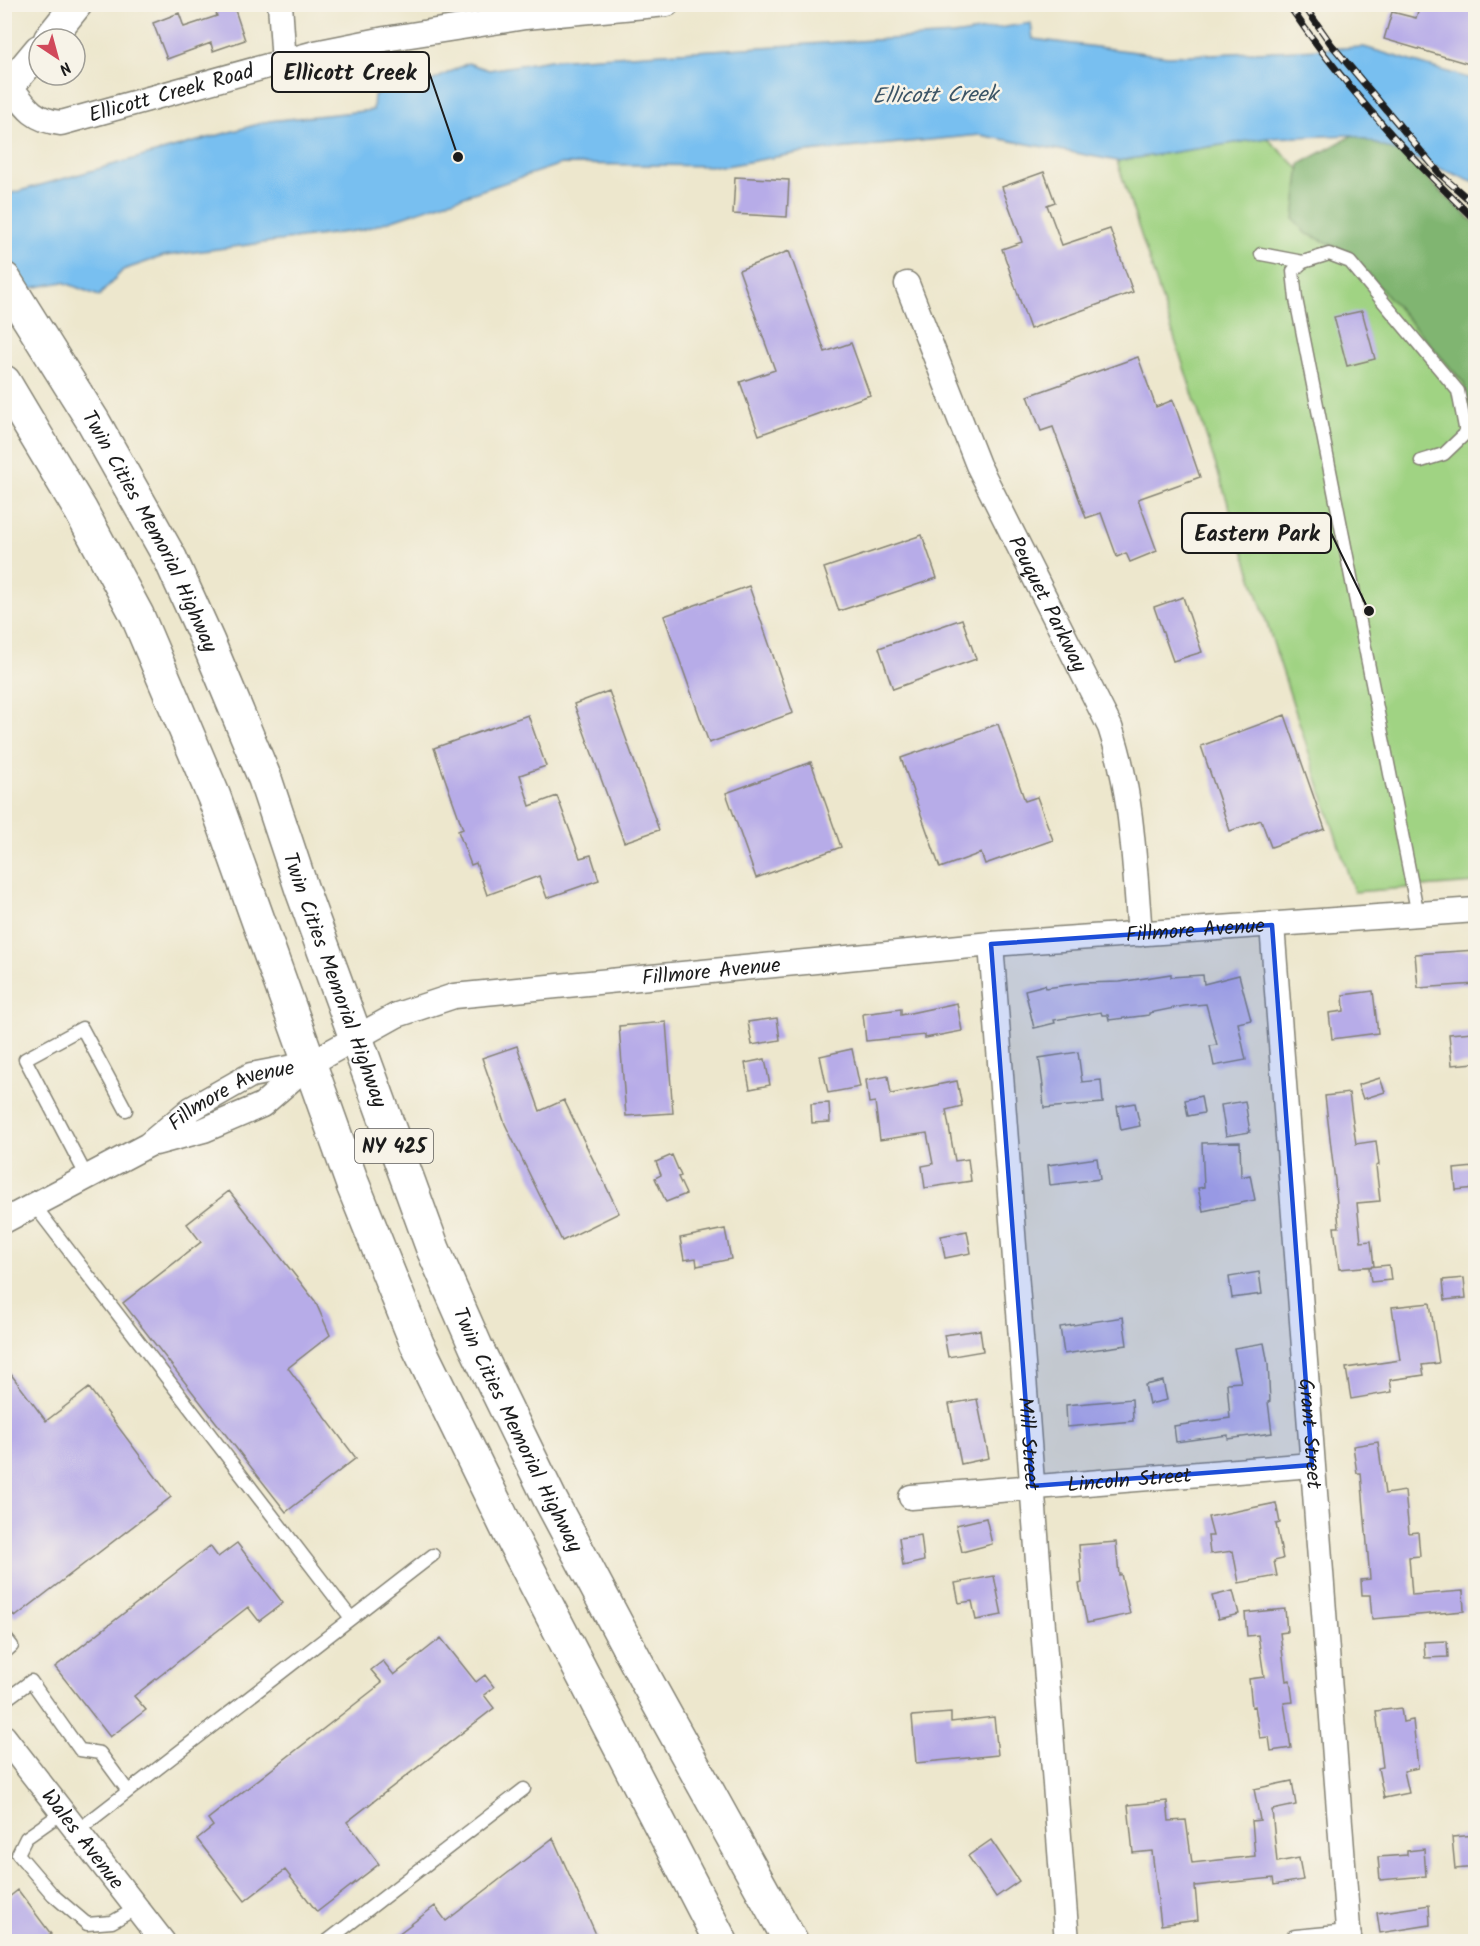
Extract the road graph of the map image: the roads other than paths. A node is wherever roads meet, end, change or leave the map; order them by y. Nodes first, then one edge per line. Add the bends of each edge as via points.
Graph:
1 (77, 4) edge
2 (280, 4) edge
3 (667, 4) edge
4 (556, 9) edge
5 (59, 27) edge
6 (27, 63) edge
7 (284, 63) junction
8 (7, 85) edge
9 (1261, 254) dead end
10 (1303, 262) junction
11 (4, 279) edge
12 (907, 285) dead end
13 (4, 381) edge
14 (1421, 461) dead end
15 (1476, 910) edge
16 (1418, 915) junction
17 (1272, 926) junction
18 (1140, 934) junction
19 (991, 944) junction
20 (357, 1038) junction
21 (309, 1064) junction
22 (126, 1110) dead end
23 (87, 1177) junction
24 (34, 1205) junction
25 (4, 1221) edge
26 (1312, 1465) junction
27 (1032, 1486) junction
28 (910, 1497) dead end
29 (433, 1555) dead end
30 (351, 1618) junction
31 (4, 1636) edge
32 (4, 1653) edge
33 (4, 1701) edge
34 (9, 1750) edge
35 (524, 1789) dead end
36 (128, 1791) junction
37 (70, 1821) junction
38 (137, 1908) junction
39 (1349, 1939) edge
40 (163, 1941) edge
41 (326, 1941) edge
42 (721, 1941) edge
43 (791, 1941) edge
44 (1067, 1941) edge
45 (1296, 1941) edge

1 - 5 street
2 - 7 street
3 - 4 street, Ellicott Creek Road
4 - 7 street, Ellicott Creek Road via 385,39
6 - 8 street, Ellicott Creek Road
7 - 8 street, Ellicott Creek Road via 61,123 36,116
9 - 10 lane
10 - 14 lane via 1329,254 1350,262 1458,391 1466,433 1444,454
10 - 16 lane via 1293,271 1296,299
11 - 20 main road, Twin Cities Memorial Highway / NY 425 via 93,421 170,558 265,779
12 - 18 street, Peuquet Parkway via 978,465 1110,727 1128,790
13 - 21 main road, NY 425 via 137,615 214,797
15 - 16 street, Fillmore Avenue
16 - 17 street, Fillmore Avenue
17 - 18 street, Fillmore Avenue
17 - 26 street, Grant Street
18 - 19 street, Fillmore Avenue
19 - 20 street, Fillmore Avenue via 454,996 398,1015
19 - 27 street, Mill Street
20 - 21 street, Fillmore Avenue
20 - 43 main road, Twin Cities Memorial Highway / NY 425 via 433,1249 476,1347 647,1682
21 - 23 street, Fillmore Avenue via 262,1105 204,1130 148,1145
21 - 42 main road, NY 425 via 417,1344 510,1534
22 - 23 lane via 82,1028 25,1059
23 - 24 street, Fillmore Avenue
24 - 25 street, Fillmore Avenue
24 - 30 lane
26 - 27 street, Lincoln Street
26 - 39 street, Grant Street
27 - 28 street, Lincoln Street
27 - 44 street, Mill Street
29 - 30 lane
30 - 36 lane
31 - 32 lane via 12,1646
33 - 36 lane via 31,1681 80,1750 100,1753
34 - 37 street, Wales Avenue
35 - 41 lane
36 - 37 lane
37 - 38 street, Wales Avenue
37 - 38 lane via 26,1838 18,1854 53,1895 87,1924 112,1922
38 - 40 street, Wales Avenue
39 - 45 street

